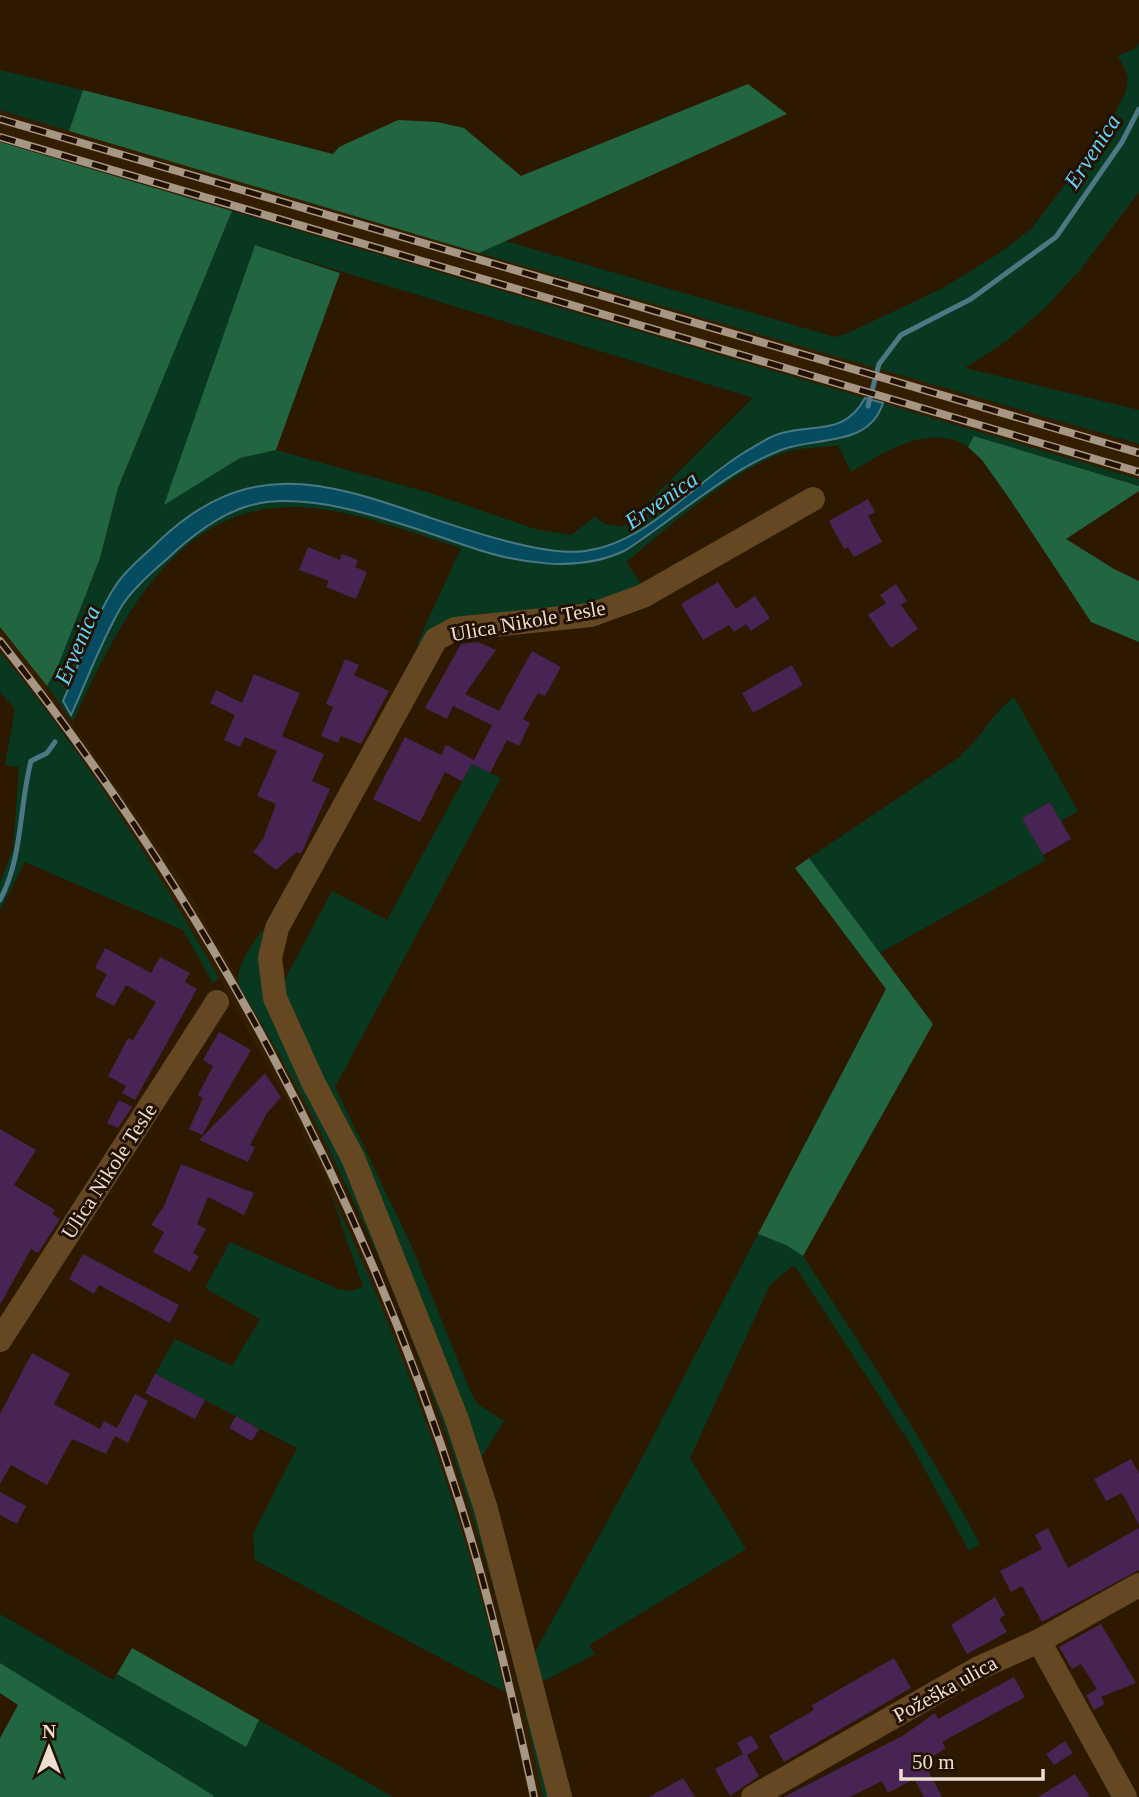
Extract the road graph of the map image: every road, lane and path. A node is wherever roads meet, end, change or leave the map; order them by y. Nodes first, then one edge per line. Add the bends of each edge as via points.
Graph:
1 (813, 499) dead end
2 (218, 1002) dead end
3 (0, 1340) edge
4 (1139, 1585) edge
5 (1039, 1641) junction
6 (559, 1797) edge
7 (753, 1797) edge
8 (1125, 1797) edge

1 - 6 street, Ulica Nikole Tesle via 643,597 590,615 454,629 436,639 278,928 270,958 281,1016 354,1158 456,1417 486,1509
2 - 3 street, Ulica Nikole Tesle
4 - 5 street, Požeška ulica
5 - 7 street, Požeška ulica via 979,1668
5 - 8 street

